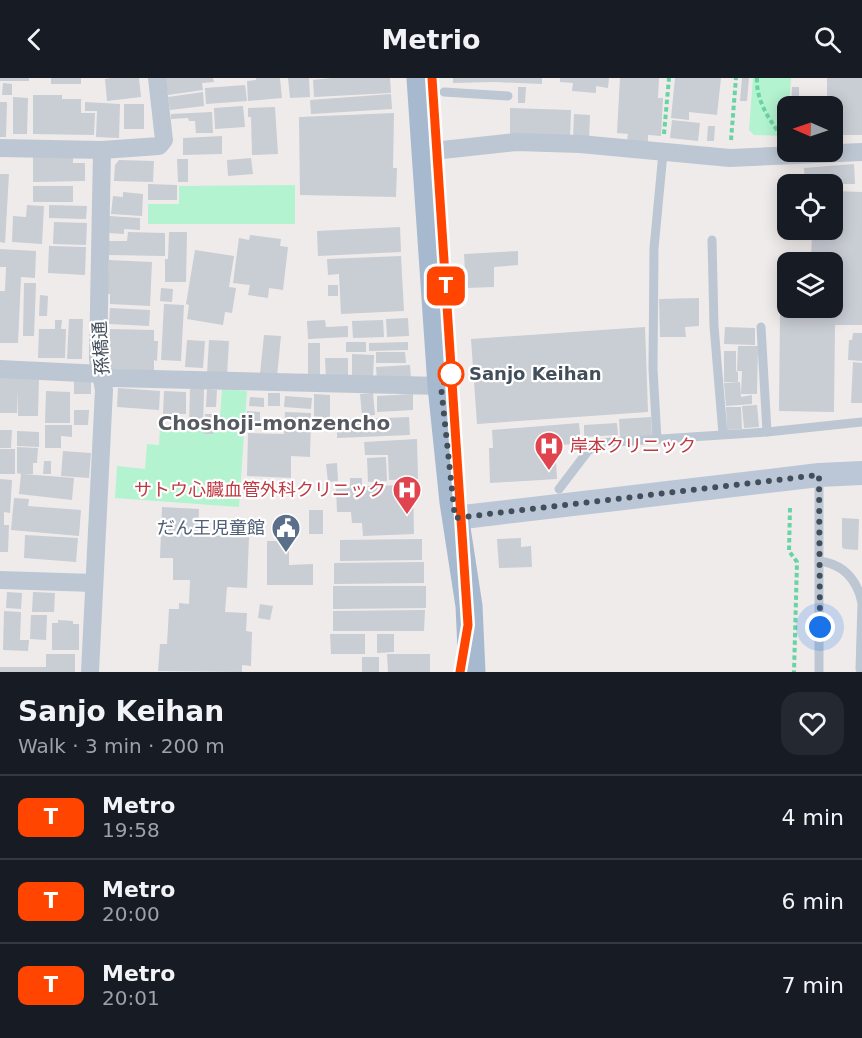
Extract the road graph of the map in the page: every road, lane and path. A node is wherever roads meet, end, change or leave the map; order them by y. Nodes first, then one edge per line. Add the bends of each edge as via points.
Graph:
1 (156, 78) edge
2 (420, 78) edge
3 (669, 78) edge
4 (736, 78) edge
5 (757, 78) edge
6 (444, 92) dead end
7 (508, 96) dead end
8 (777, 130) edge
9 (0, 148) edge
10 (102, 150) junction
11 (424, 152) junction
12 (862, 152) edge
13 (663, 153) junction
14 (729, 158) junction
15 (712, 240) dead end
16 (761, 327) dead end
17 (0, 369) edge
18 (102, 374) junction
19 (441, 386) junction
20 (862, 422) edge
21 (767, 432) junction
22 (723, 434) junction
23 (657, 440) junction
24 (862, 473) edge
25 (819, 475) junction
26 (559, 489) dead end
27 (790, 508) dead end
28 (455, 518) junction
29 (819, 561) junction
30 (0, 580) edge
31 (94, 583) junction
32 (90, 672) edge
33 (472, 672) edge
34 (794, 672) edge
35 (819, 672) edge
36 (862, 672) edge

1 - 10 street via 164,140 159,146
2 - 11 main road
3 - 13 path
4 - 14 path
5 - 8 path via 764,111
6 - 7 lane
9 - 10 street
10 - 18 street, 孫橋通 via 98,359
11 - 13 street via 516,142
11 - 19 main road
12 - 14 street
13 - 14 street
13 - 23 lane via 654,248
15 - 22 lane
16 - 21 lane
17 - 18 street
18 - 19 street via 112,378
18 - 31 street, 孫橋通
19 - 28 main road
20 - 21 lane
21 - 22 lane
22 - 23 lane
23 - 26 lane via 599,443 588,451
24 - 25 street
25 - 28 street
25 - 29 lane
27 - 34 path via 789,551 797,562
28 - 33 main road via 469,606
29 - 35 lane
29 - 36 lane via 844,571 860,594
30 - 31 street
31 - 32 street, 孫橋通

